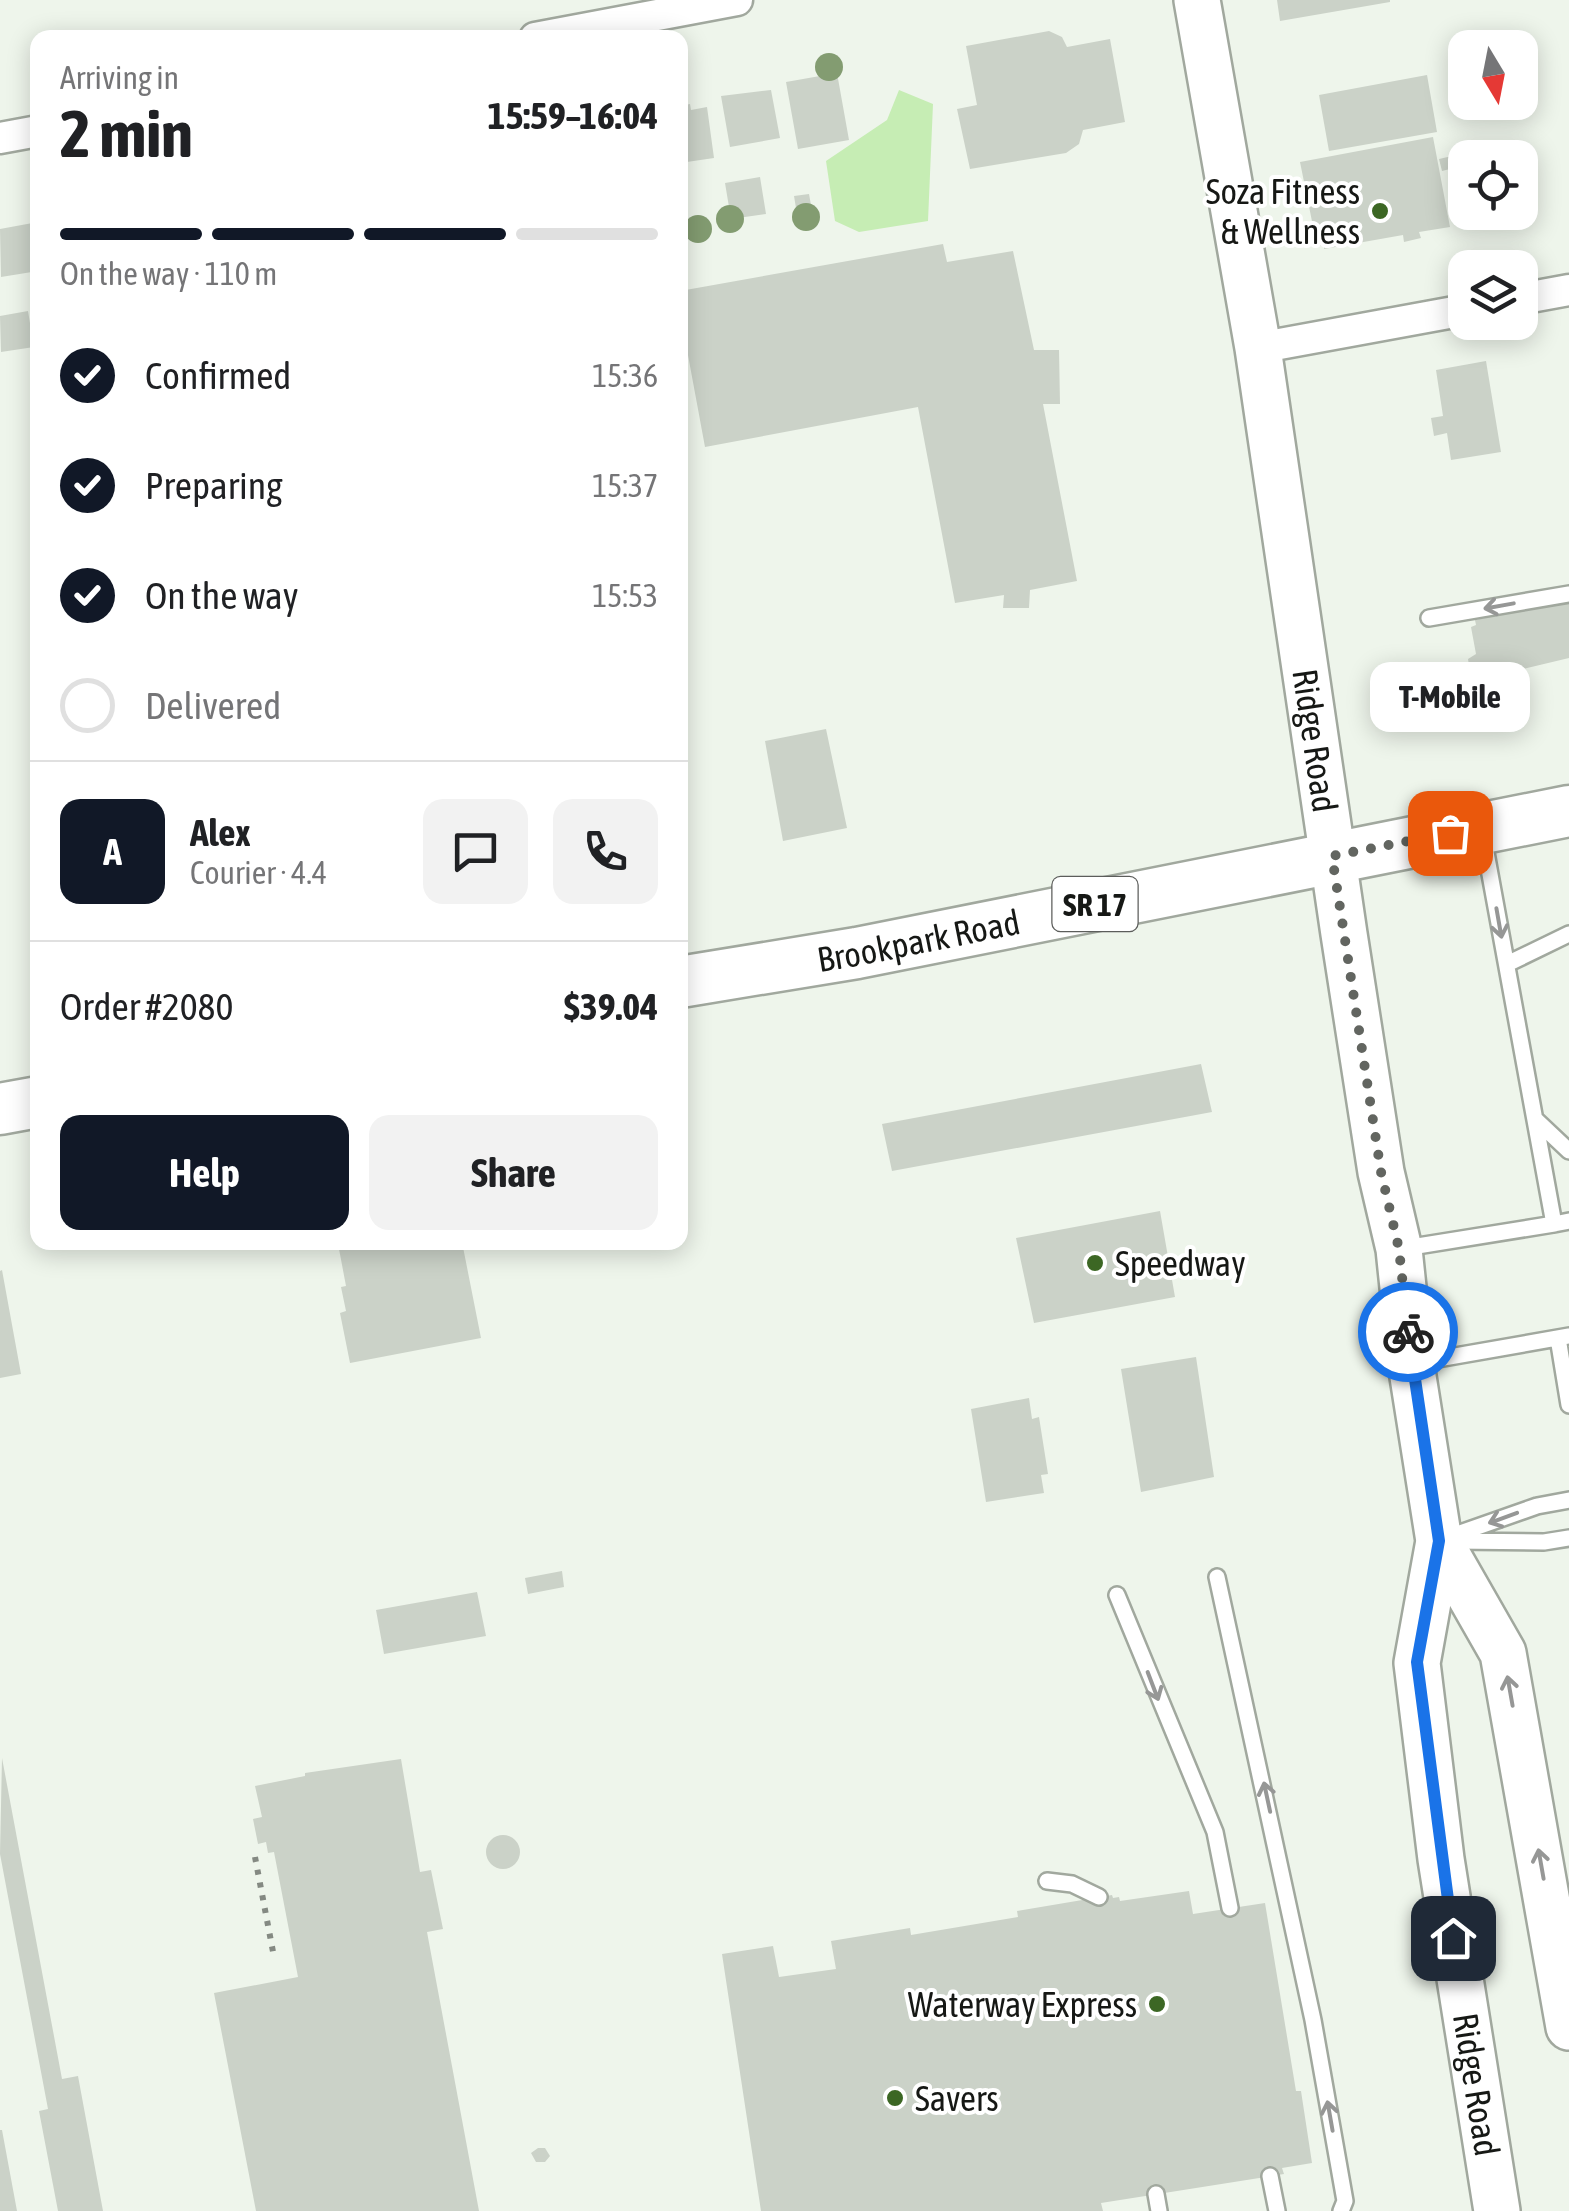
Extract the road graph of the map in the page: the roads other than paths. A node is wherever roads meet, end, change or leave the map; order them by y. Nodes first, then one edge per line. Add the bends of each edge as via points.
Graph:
1 (737, 0) edge
2 (1197, 0) edge
3 (578, 30) edge
4 (30, 132) edge
5 (0, 138) edge
6 (1569, 290) edge
7 (1538, 296) edge
8 (1448, 313) edge
9 (1258, 348) junction
10 (1569, 594) edge
11 (1429, 618) dead end
12 (1569, 811) edge
13 (1482, 828) junction
14 (1332, 856) junction
15 (1569, 934) edge
16 (1507, 964) junction
17 (688, 981) edge
18 (30, 1104) edge
19 (0, 1110) edge
20 (1536, 1119) junction
21 (1569, 1151) edge
22 (1562, 1223) edge
23 (1399, 1249) junction
24 (1564, 1337) edge
25 (1411, 1364) junction
26 (1569, 1405) edge
27 (1569, 1500) edge
28 (1569, 1538) edge
29 (1439, 1541) junction
30 (1217, 1577) dead end
31 (1117, 1595) dead end
32 (1046, 1881) dead end
33 (1099, 1897) dead end
34 (1230, 1908) dead end
35 (1569, 2027) edge
36 (1270, 2176) dead end
37 (1156, 2194) dead end
38 (1160, 2211) edge
39 (1278, 2211) edge
40 (1340, 2211) edge
41 (1497, 2211) edge

1 - 3 street
2 - 9 main road, Ridge Road
4 - 5 street
6 - 7 street
8 - 9 street
9 - 14 main road, Ridge Road
10 -> 11 lane
12 - 13 main road, Brookpark Road / SR 17
13 - 14 main road, Brookpark Road / SR 17
13 -> 16 lane
14 - 17 main road, Brookpark Road / SR 17
14 - 23 main road, Ridge Road
15 - 16 lane
16 - 20 lane
18 - 19 main road
20 - 21 lane
20 - 22 lane
22 - 23 lane
23 - 25 main road, Ridge Road
24 - 25 lane
24 - 26 lane
25 - 29 main road, Ridge Road
27 -> 29 lane
28 - 29 lane
35 -> 29 main road, Ridge Road via 1503,1653
29 - 41 main road, Ridge Road via 1417,1662 1440,1859
40 -> 30 lane via 1345,2200 1313,2020
31 -> 34 lane via 1216,1832
32 - 33 lane
36 - 39 lane
37 - 38 lane

